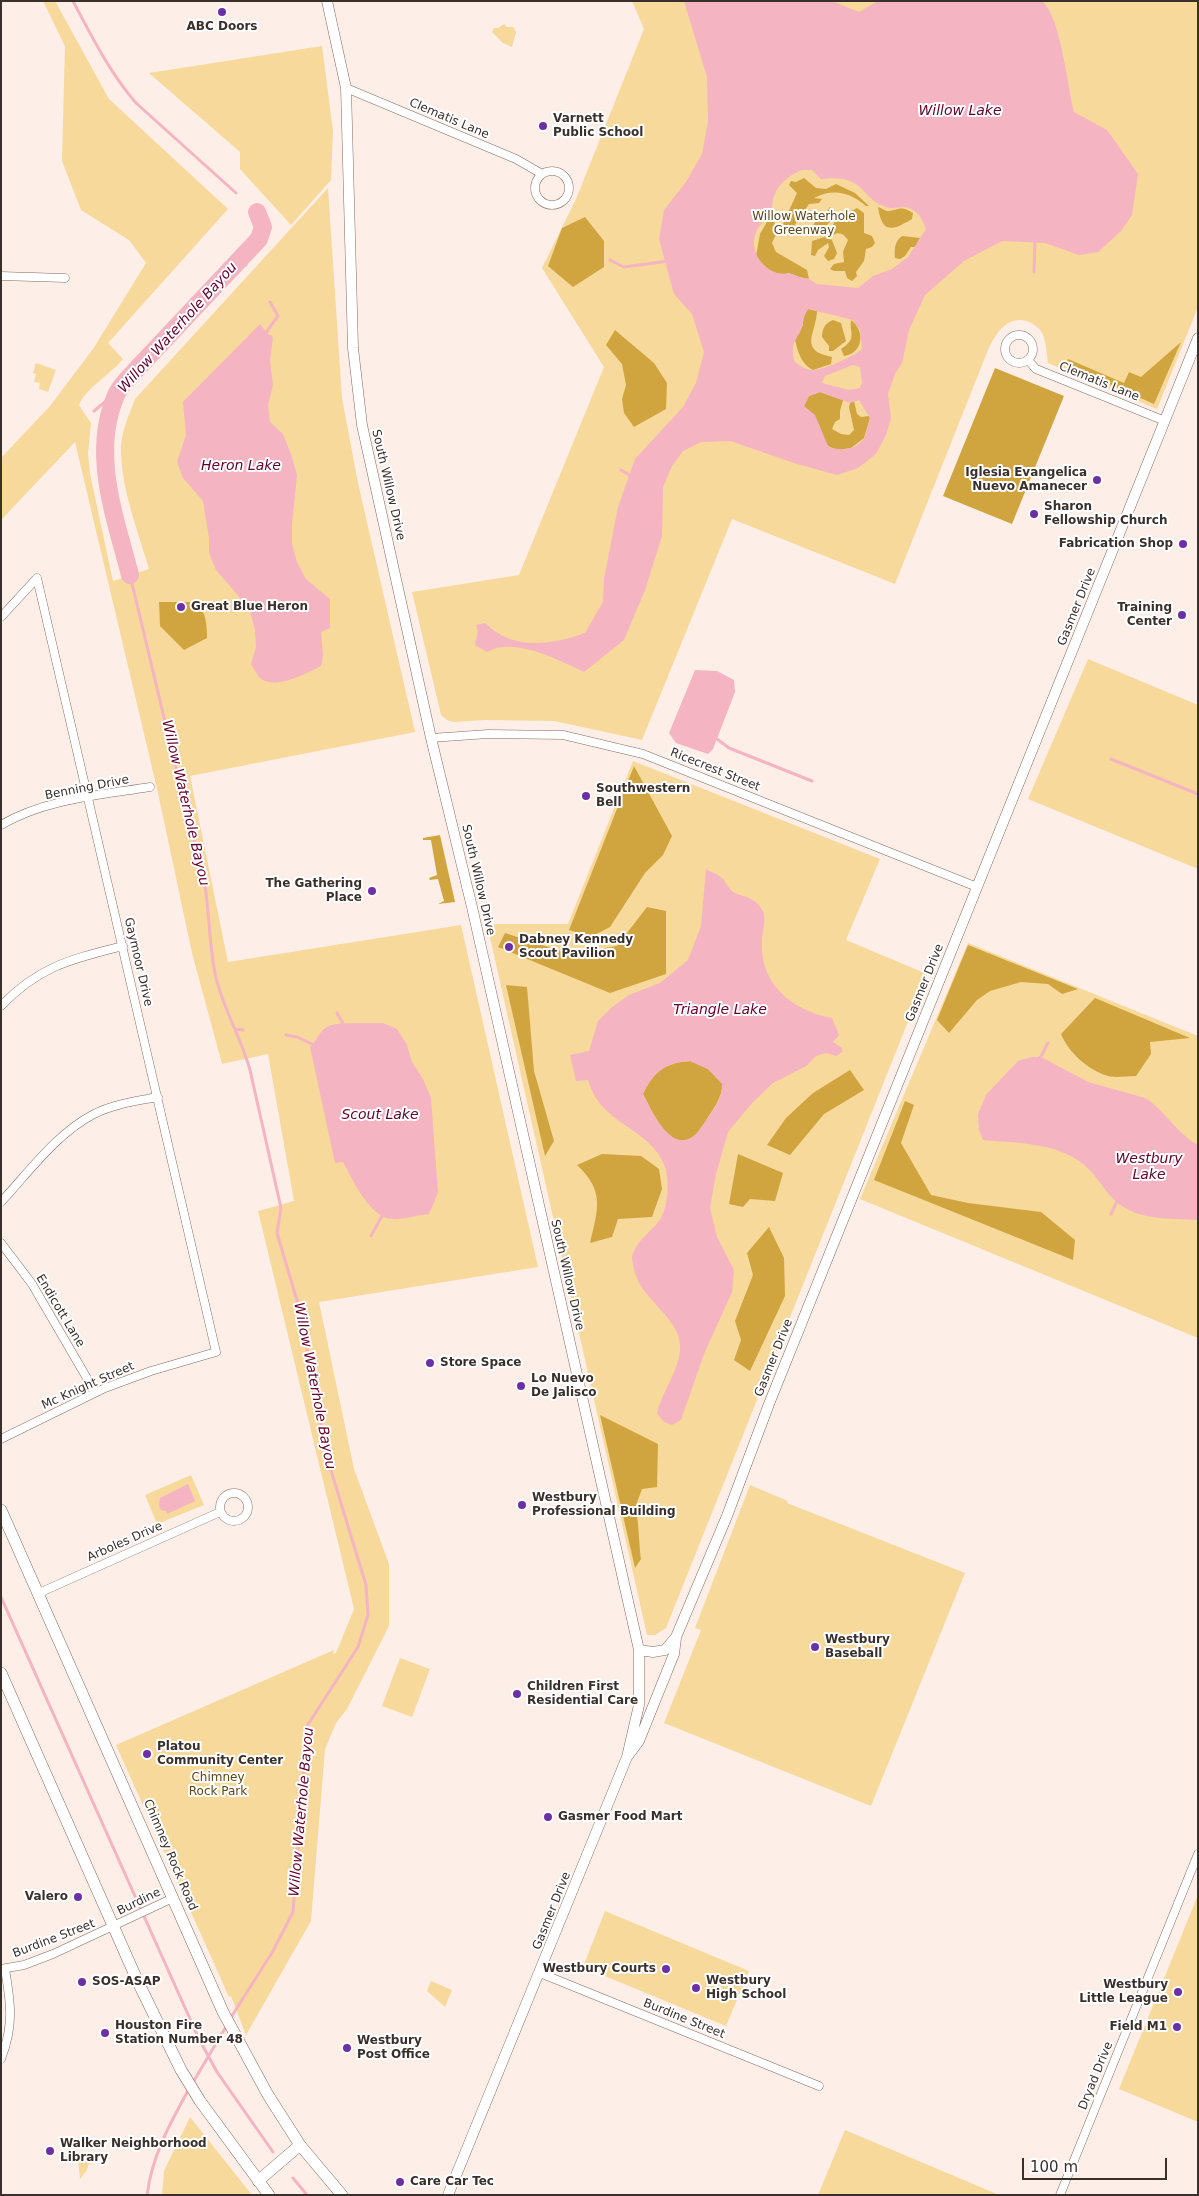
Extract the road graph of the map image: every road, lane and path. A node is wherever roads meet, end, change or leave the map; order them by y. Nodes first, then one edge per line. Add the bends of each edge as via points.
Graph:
1 (327, 1) edge
2 (346, 88) junction
3 (542, 174) junction
4 (1, 276) edge
5 (65, 278) dead end
6 (1198, 338) edge
7 (1028, 360) dead end
8 (1165, 421) junction
9 (1, 617) edge
10 (432, 738) junction
11 (150, 787) dead end
12 (88, 797) junction
13 (1, 826) edge
14 (977, 888) junction
15 (123, 946) junction
16 (1, 1006) edge
17 (158, 1096) junction
18 (1, 1202) edge
19 (1, 1243) edge
20 (216, 1352) joint
21 (95, 1392) junction
22 (1, 1440) edge
23 (1, 1510) edge
24 (220, 1512) dead end
25 (39, 1593) junction
26 (676, 1637) junction
27 (639, 1650) junction
28 (1, 1673) edge
29 (627, 1757) junction
30 (1198, 1854) edge
31 (173, 1898) junction
32 (114, 1927) junction
33 (3, 1969) edge
34 (540, 1973) junction
35 (1, 2059) edge
36 (819, 2086) dead end
37 (300, 2145) junction
38 (258, 2181) junction
39 (269, 2195) edge
40 (342, 2195) edge
41 (448, 2195) edge
42 (1060, 2195) edge

1 - 2 street, South Willow Drive
2 - 3 street, Clematis Lane via 516,159
2 - 10 street, South Willow Drive via 357,389 369,457
3 - 3 street, Clematis Lane via 535,185 537,197 546,205 563,202 570,188 564,174 556,171
4 - 5 street
6 - 8 street, Gasmer Drive
7 - 8 street, Clematis Lane via 1036,369
8 - 14 street, Gasmer Drive
9 - 12 street, Gaymoor Drive via 37,578
10 - 14 street, Ricecrest Street via 488,734 564,735 643,754
10 - 27 street, South Willow Drive
11 - 12 street, Benning Drive
12 - 13 street, Benning Drive via 31,811
12 - 15 street, Gaymoor Drive
14 - 26 street, Gasmer Drive
15 - 16 street via 56,965 25,984
15 - 17 street, Gaymoor Drive
17 - 18 street via 113,1106 79,1123 60,1138
17 - 20 street, Gaymoor Drive
19 - 21 street, Endicott Lane via 32,1284
20 - 21 street, Mc Knight Street via 151,1370
21 - 22 street, Mc Knight Street
23 - 25 main road, Chimney Rock Road
24 - 25 street, Arboles Drive
25 - 31 main road, Chimney Rock Road
26 - 27 street via 665,1650
26 - 29 street, Gasmer Drive via 674,1654 640,1741
27 - 29 street, South Willow Drive via 639,1705
28 - 32 main road
29 - 34 street, Gasmer Drive
30 - 42 street, Dryad Drive
31 - 32 street, Burdine
31 - 37 main road, Chimney Rock Road via 223,2012 268,2095
32 - 33 street, Burdine Street via 24,1965
32 - 38 main road via 181,2070
33 - 35 street via 12,2018
34 - 36 street, Burdine Street
34 - 41 street, Gasmer Drive
37 - 38 main road
37 - 40 main road, Chimney Rock Road
38 - 39 main road

